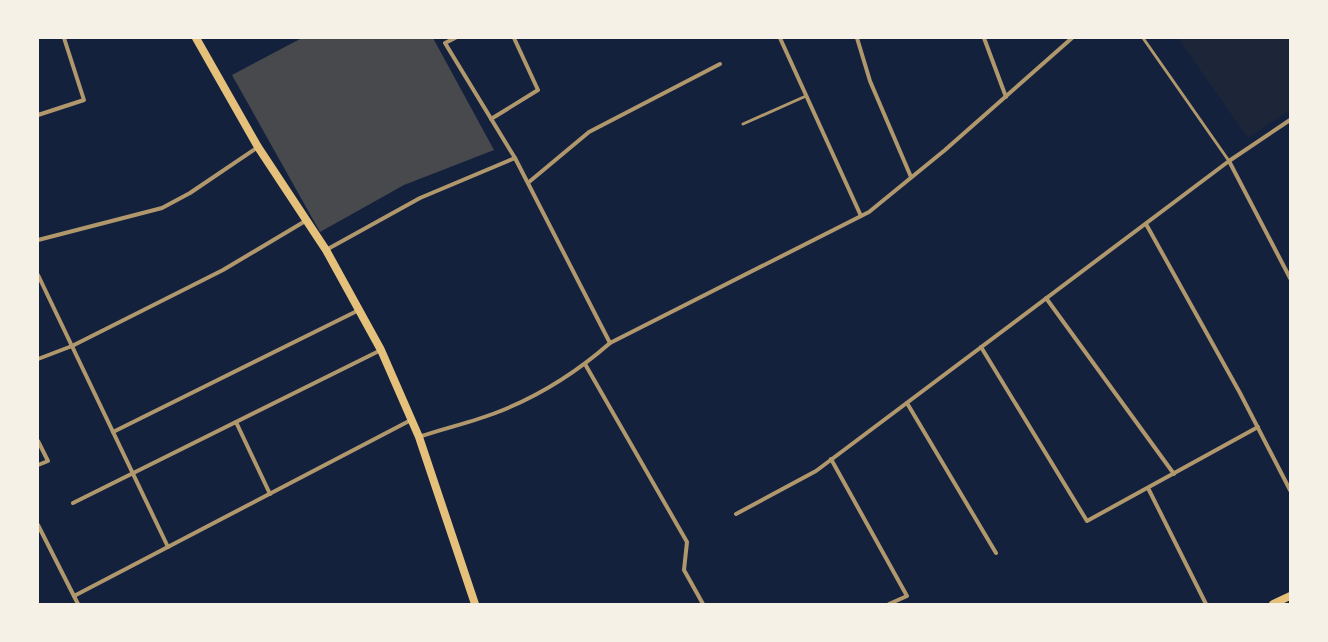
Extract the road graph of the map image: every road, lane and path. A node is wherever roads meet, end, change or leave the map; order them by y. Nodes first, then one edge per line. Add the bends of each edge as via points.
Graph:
1 (64, 38) edge
2 (196, 38) edge
3 (455, 38) edge
4 (514, 38) edge
5 (780, 38) edge
6 (857, 38) edge
7 (984, 38) edge
8 (1072, 38) edge
9 (1143, 38) edge
10 (720, 64) dead end
11 (806, 96) junction
12 (1006, 97) junction
13 (38, 115) edge
14 (491, 119) junction
15 (1290, 120) edge
16 (744, 124) dead end
17 (258, 147) junction
18 (515, 158) junction
19 (1229, 161) junction
20 (912, 177) junction
21 (529, 182) junction
22 (861, 216) junction
23 (307, 220) junction
24 (1146, 224) junction
25 (38, 240) edge
26 (326, 250) junction
27 (38, 275) edge
28 (1290, 278) edge
29 (1046, 298) junction
30 (360, 310) junction
31 (610, 342) junction
32 (72, 346) junction
33 (981, 347) junction
34 (381, 350) junction
35 (38, 359) edge
36 (585, 364) junction
37 (907, 403) junction
38 (411, 420) junction
39 (236, 422) junction
40 (1258, 427) junction
41 (113, 432) junction
42 (419, 437) junction
43 (38, 441) edge
44 (831, 460) junction
45 (38, 465) edge
46 (134, 474) junction
47 (1174, 474) junction
48 (1148, 488) junction
49 (1290, 490) edge
50 (270, 494) junction
51 (73, 503) dead end
52 (736, 514) dead end
53 (38, 525) edge
54 (168, 547) junction
55 (996, 553) dead end
56 (74, 596) junction
57 (1290, 596) edge
58 (78, 604) edge
59 (475, 604) edge
60 (703, 604) edge
61 (889, 604) edge
62 (1206, 604) edge
63 (1274, 604) edge

1 - 13 street via 84,100
2 - 17 main road
3 - 14 street via 445,43
4 - 14 street via 538,90
5 - 11 street
6 - 20 street via 870,81
7 - 12 street
8 - 12 street
9 - 19 lane
10 - 21 street via 589,132
11 - 16 lane
11 - 22 street
12 - 20 street
14 - 18 street
15 - 19 street
17 - 23 main road
17 - 25 street via 190,193 162,208
18 - 21 street
18 - 26 street via 420,198
19 - 24 street
19 - 28 street
20 - 22 street
21 - 31 street
22 - 31 street
23 - 26 main road
23 - 32 street via 223,270
24 - 29 street
24 - 40 street
26 - 30 main road
27 - 32 street
29 - 33 street
29 - 47 street
30 - 34 main road
30 - 41 street
31 - 36 street
32 - 35 street
32 - 41 street
33 - 37 street
33 - 48 street via 1087,521
34 - 38 main road
34 - 39 street
36 - 42 street via 536,394 499,412
36 - 60 street via 687,542 684,570
37 - 44 street
37 - 55 street
38 - 42 main road
38 - 50 street
39 - 46 street
39 - 50 street
40 - 47 street
40 - 49 street
41 - 46 street
42 - 59 main road
43 - 45 street via 48,461
44 - 52 street via 816,471
44 - 61 street via 907,596
46 - 51 street
46 - 54 street
47 - 48 street
48 - 62 street
50 - 54 street
53 - 56 street
54 - 56 street
56 - 58 street
57 - 63 main road

